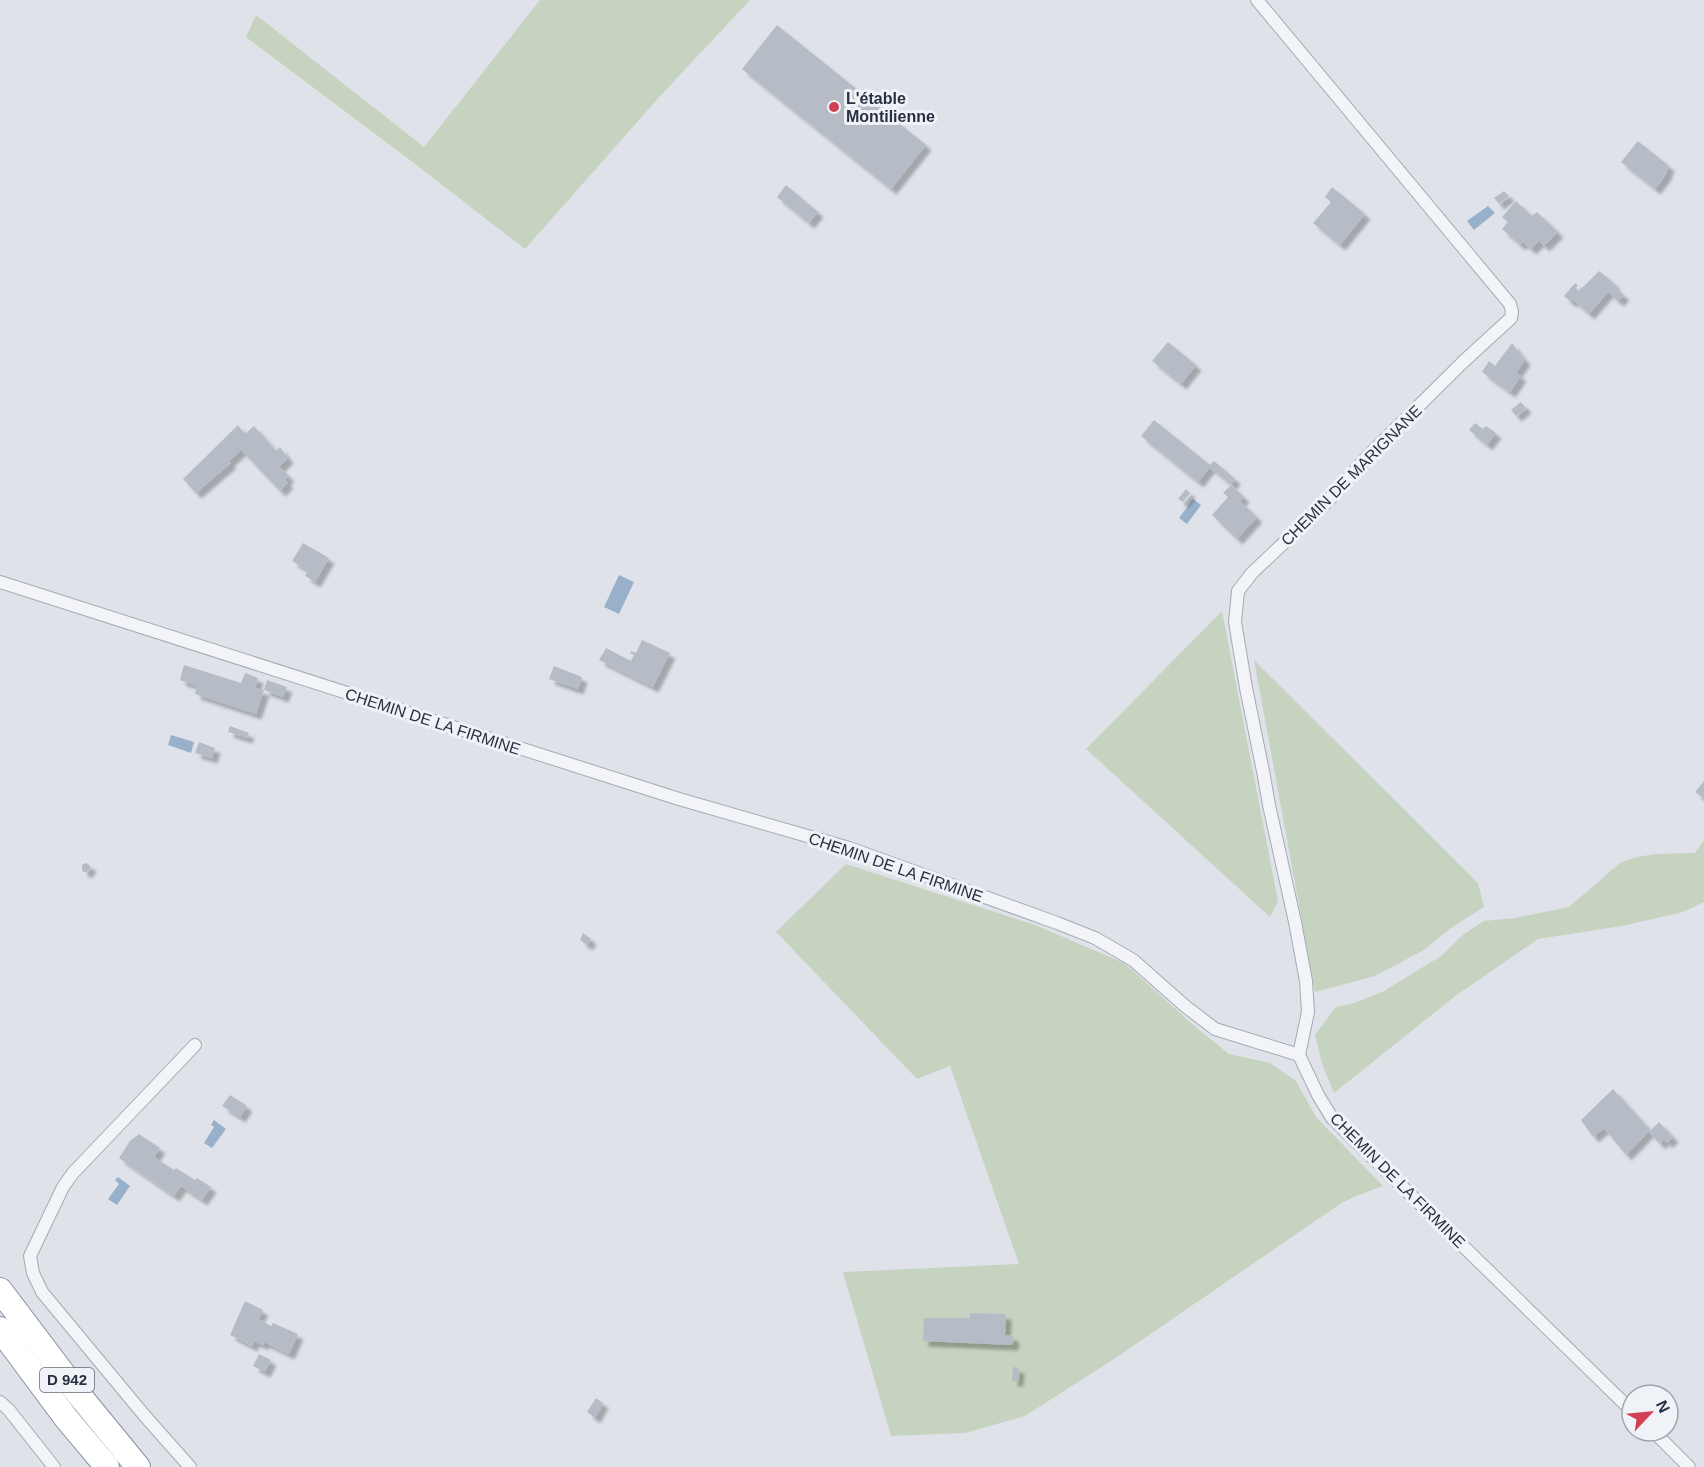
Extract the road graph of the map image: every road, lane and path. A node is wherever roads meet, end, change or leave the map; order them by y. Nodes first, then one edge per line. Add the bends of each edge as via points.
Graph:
1 (1257, 0) edge
2 (0, 582) edge
3 (195, 1046) dead end
4 (1299, 1055) junction
5 (0, 1290) edge
6 (0, 1329) edge
7 (1620, 1399) edge
8 (0, 1402) edge
9 (1665, 1443) edge
10 (54, 1467) edge
11 (107, 1467) edge
12 (138, 1467) edge
13 (190, 1467) edge
14 (1689, 1467) edge

1 - 4 street, CHEMIN DE MARIGNANE via 1510,304 1512,312 1511,318 1367,457 1238,591 1235,622 1245,688 1306,981 1308,1012
2 - 4 street, CHEMIN DE LA FIRMINE via 668,795 849,848 1046,919 1095,938 1133,960 1215,1029
3 - 13 street via 73,1173 30,1256 42,1292
4 - 7 street, CHEMIN DE LA FIRMINE via 1332,1118
5 - 12 highway, D 942
6 - 11 highway, D 942
8 - 10 street
9 - 14 street

